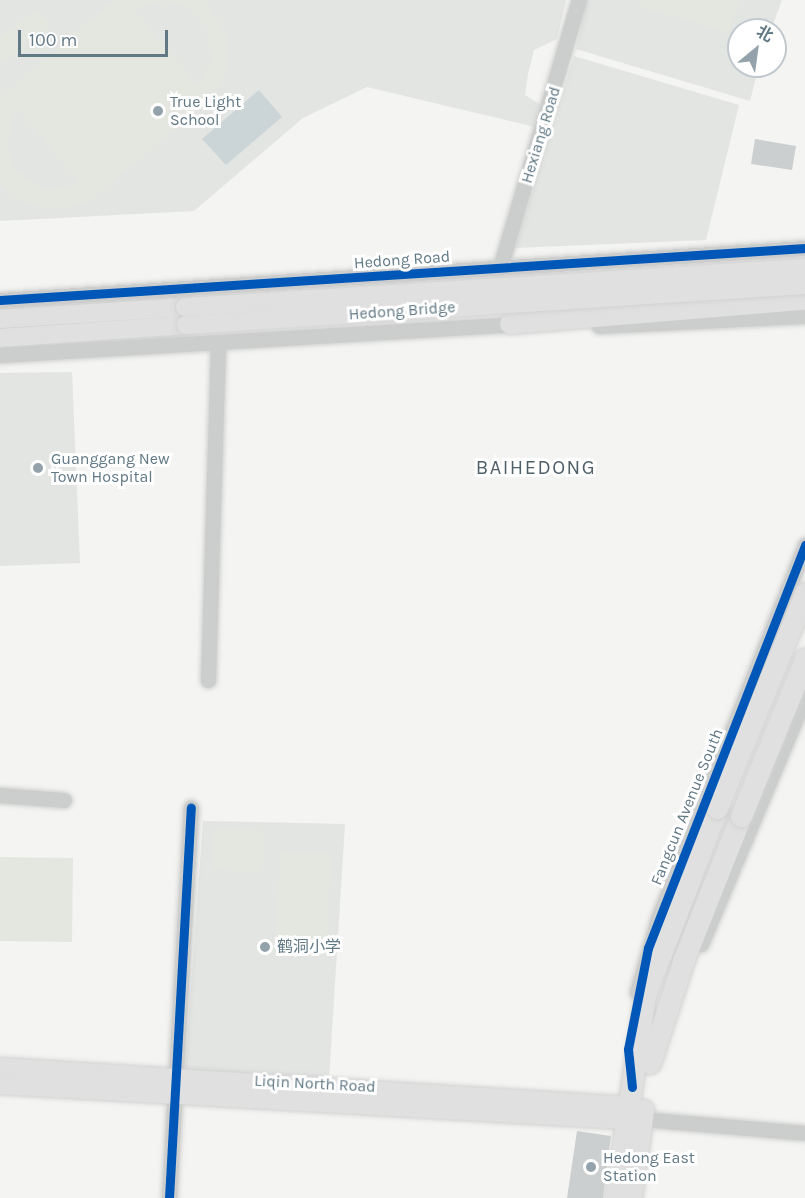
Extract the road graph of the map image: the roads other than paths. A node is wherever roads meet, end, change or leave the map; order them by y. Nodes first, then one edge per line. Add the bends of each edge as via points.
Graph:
1 (579, 0) edge
2 (805, 248) edge
3 (500, 268) junction
4 (805, 268) edge
5 (468, 270) junction
6 (805, 285) edge
7 (805, 299) edge
8 (0, 300) edge
9 (186, 316) junction
10 (805, 316) edge
11 (0, 319) edge
12 (510, 323) junction
13 (476, 325) junction
14 (0, 338) edge
15 (218, 342) junction
16 (0, 355) edge
17 (805, 545) edge
18 (801, 602) edge
19 (805, 659) edge
20 (208, 680) dead end
21 (805, 697) edge
22 (5, 796) edge
23 (64, 800) dead end
24 (191, 808) dead end
25 (729, 812) junction
26 (650, 1063) junction
27 (0, 1067) edge
28 (0, 1085) edge
29 (175, 1085) junction
30 (632, 1108) junction
31 (805, 1133) edge
32 (169, 1198) edge
33 (615, 1198) edge
34 (632, 1198) edge

1 - 3 street, Hexiang Road
2 - 3 street, Hedong Road
3 - 5 street, Hedong Road
4 - 9 main road, Hedong Bridge, bridge
5 - 8 street, Hedong Road
5 - 13 street via 481,279 490,297 489,312
6 - 9 main road, Hedong Bridge, bridge
7 - 12 highway
9 - 11 main road, Hedong Bridge
9 - 14 main road, Hedong Bridge
10 - 12 street via 774,314 564,328
12 - 13 street
13 - 15 street
15 - 16 street
15 - 20 street
17 - 18 street, Fangcun Avenue South
18 - 25 highway, Fangcun Avenue South
18 - 30 street, Fangcun Avenue South via 648,948 629,1040
19 - 25 highway, bridge
21 - 26 street, Fangcun Avenue South
22 - 23 street
24 - 29 street
25 - 26 highway, Fangcun Avenue South via 662,984
25 - 30 highway, Fangcun Avenue South via 650,981
26 - 30 highway, Fangcun Avenue South
27 - 29 main road, Liqin North Road
28 - 29 main road, Liqin North Road
29 - 30 main road, Liqin North Road
29 - 32 street
30 - 31 street
30 - 33 highway, Fangcun Avenue South
30 - 34 highway, Fangcun Avenue South

